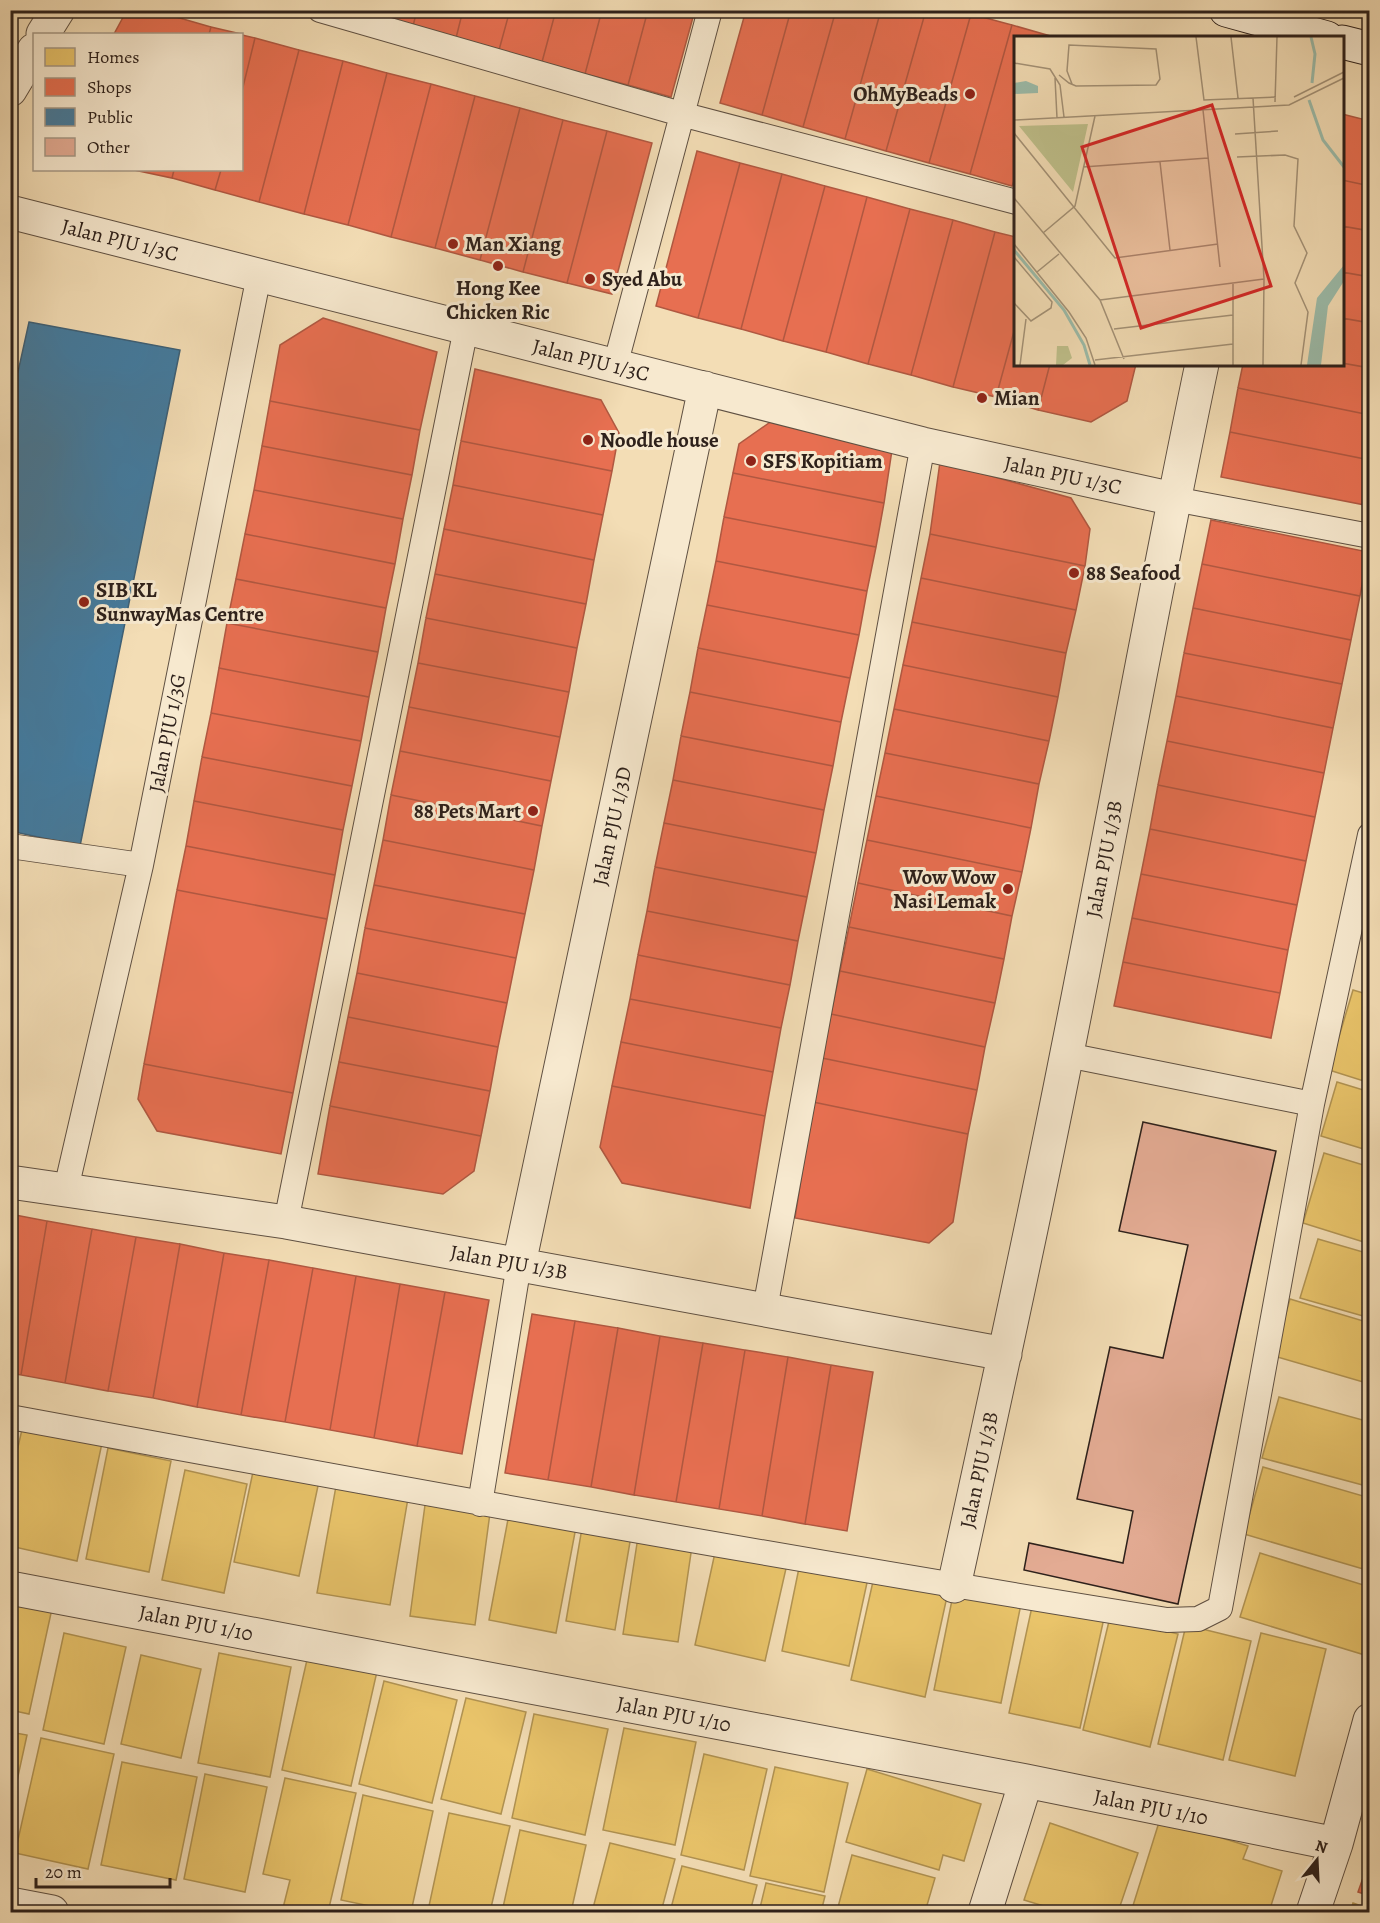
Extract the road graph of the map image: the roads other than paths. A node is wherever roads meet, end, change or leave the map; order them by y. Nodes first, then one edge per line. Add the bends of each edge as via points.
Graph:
1 (57, 10) edge
2 (320, 10) edge
3 (710, 10) edge
4 (1226, 10) edge
5 (1288, 24) edge
6 (44, 33) edge
7 (1321, 36) edge
8 (1344, 42) edge
9 (1370, 49) edge
10 (33, 52) edge
11 (10, 90) edge
12 (681, 114) junction
13 (1014, 201) edge
14 (10, 212) edge
15 (259, 275) junction
16 (465, 328) junction
17 (615, 366) junction
18 (1202, 366) edge
19 (705, 388) junction
20 (923, 444) junction
21 (1174, 499) junction
22 (1370, 536) edge
23 (1370, 836) edge
24 (10, 846) edge
25 (141, 865) junction
26 (1067, 1054) junction
27 (1312, 1104) junction
28 (10, 1182) edge
29 (66, 1190) junction
30 (286, 1222) junction
31 (519, 1264) junction
32 (765, 1310) junction
33 (1005, 1354) junction
34 (10, 1417) edge
35 (480, 1504) junction
36 (954, 1586) junction
37 (10, 1588) edge
38 (1370, 1720) edge
39 (1026, 1781) junction
40 (1336, 1844) junction
41 (10, 1904) edge
42 (52, 1912) edge
43 (985, 1912) edge
44 (1313, 1912) edge

1 - 6 street
2 - 12 lane
3 - 12 lane
4 - 5 street
5 - 7 street
8 - 9 street
10 - 11 street
12 - 13 lane
12 - 17 lane
14 - 15 street, Jalan PJU 1/3C
15 - 16 street, Jalan PJU 1/3C
15 - 25 lane, Jalan PJU 1/3G
16 - 17 street, Jalan PJU 1/3C
16 - 30 lane
17 - 19 street, Jalan PJU 1/3C
18 - 21 street, Jalan PJU 1/3B
19 - 20 street, Jalan PJU 1/3C
19 - 31 street, Jalan PJU 1/3D
20 - 21 street, Jalan PJU 1/3C
20 - 32 lane
21 - 22 lane
21 - 26 street, Jalan PJU 1/3B
23 - 27 lane
24 - 25 lane
25 - 29 lane, Jalan PJU 1/3G
26 - 27 lane
26 - 33 street, Jalan PJU 1/3B
27 - 36 lane via 1220,1608 1198,1619 1167,1620
28 - 29 street, Jalan PJU 1/3B
29 - 30 street, Jalan PJU 1/3B
30 - 31 street, Jalan PJU 1/3B
31 - 32 street, Jalan PJU 1/3B
31 - 35 lane
32 - 33 street, Jalan PJU 1/3B
33 - 36 street, Jalan PJU 1/3B
34 - 35 lane
35 - 36 lane
37 - 39 street, Jalan PJU 1/10
38 - 40 street
39 - 40 street, Jalan PJU 1/10
39 - 43 street
40 - 44 street
41 - 42 street

